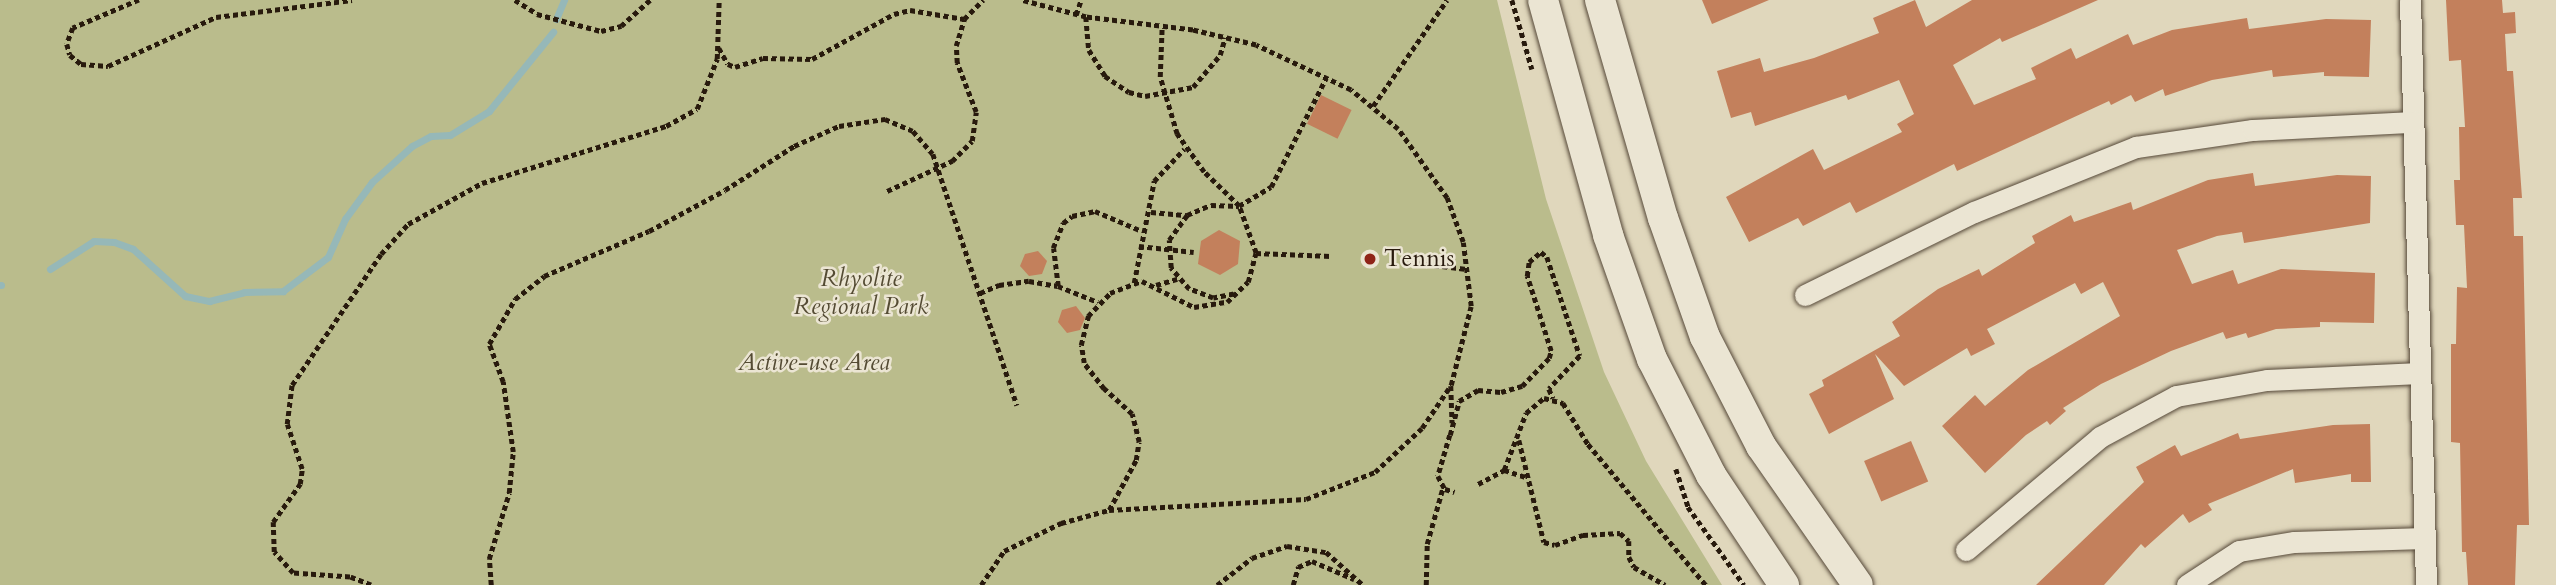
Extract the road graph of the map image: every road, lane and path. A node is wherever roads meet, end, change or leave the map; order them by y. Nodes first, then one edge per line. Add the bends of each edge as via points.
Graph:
1 (139, 0) edge
2 (352, 0) edge
3 (515, 0) edge
4 (650, 0) edge
5 (719, 0) edge
6 (983, 0) edge
7 (1021, 0) edge
8 (1081, 0) edge
9 (1447, 0) edge
10 (1543, 0) edge
11 (1600, 0) edge
12 (2410, 0) edge
13 (1076, 15) junction
14 (1086, 18) junction
15 (964, 19) junction
16 (1162, 26) junction
17 (1225, 38) junction
18 (719, 47) junction
19 (1326, 78) junction
20 (1164, 96) junction
21 (1373, 106) junction
22 (2413, 122) junction
23 (1184, 149) junction
24 (939, 167) junction
25 (887, 191) dead end
26 (1239, 206) junction
27 (1151, 212) junction
28 (1187, 215) junction
29 (1142, 230) junction
30 (1139, 246) junction
31 (1169, 249) junction
32 (1194, 252) dead end
33 (1256, 253) junction
34 (1331, 256) dead end
35 (1409, 262) dead end
36 (1467, 269) junction
37 (1177, 279) junction
38 (1134, 283) junction
39 (1155, 285) junction
40 (1058, 286) junction
41 (1240, 292) junction
42 (980, 293) junction
43 (1805, 295) dead end
44 (1098, 302) junction
45 (2420, 373) junction
46 (1451, 385) junction
47 (1553, 398) junction
48 (1017, 405) dead end
49 (1450, 435) junction
50 (1519, 440) junction
51 (1504, 470) junction
52 (1527, 478) junction
53 (1478, 484) dead end
54 (1443, 487) junction
55 (1455, 492) dead end
56 (1109, 510) junction
57 (2425, 538) junction
58 (1966, 550) dead end
59 (1355, 579) junction
60 (371, 585) edge
61 (491, 585) edge
62 (981, 585) edge
63 (1217, 585) edge
64 (1293, 585) edge
65 (1363, 585) edge
66 (1426, 585) edge
67 (1665, 585) edge
68 (1706, 585) edge
69 (1784, 585) edge
70 (1857, 585) edge
71 (2187, 585) edge
72 (2426, 585) edge

1 - 2 path via 72,28 67,44 70,55 81,64 108,66 216,17
3 - 4 path via 537,14 601,31 621,26
5 - 18 path
6 - 15 path
7 - 13 path
8 - 13 path
9 - 21 path
10 - 69 main road via 1608,235 1652,359 1711,475
11 - 70 main road via 1663,218 1705,337 1761,446
12 - 22 street
13 - 14 path
14 - 16 path
14 - 20 path via 1089,50 1105,76 1129,92
15 - 18 path via 910,10 868,27 821,55 762,58 741,67 728,64
15 - 24 path via 957,63 976,112 976,126 964,152
16 - 17 path
16 - 20 path
17 - 19 path via 1256,46
17 - 20 path via 1220,55 1203,78 1182,92
18 - 60 path via 705,98 684,118 482,183 408,224 381,254 303,367 286,407 301,477 273,522 274,552 293,573 351,577
19 - 21 path
19 - 26 path via 1297,128 1278,178 1265,193
20 - 23 path
21 - 36 path via 1416,149 1438,181 1456,219
22 - 43 street via 2253,130 2136,147 1974,212
22 - 45 street
23 - 26 path
23 - 27 path via 1154,181
24 - 25 path
24 - 42 path
24 - 61 path via 925,142 899,124 885,119 839,126 794,146 682,214 528,286 500,320 489,344 503,382 513,452 509,493 489,559
26 - 28 path via 1211,205
26 - 33 path
27 - 28 path
27 - 29 path
28 - 31 path via 1174,231
29 - 30 path
29 - 40 path via 1095,211 1072,216 1063,223 1053,248
30 - 31 path
30 - 38 path
31 - 32 path
31 - 37 path via 1168,260
33 - 34 path
33 - 41 path
35 - 36 path
36 - 46 path via 1468,330
37 - 39 path
37 - 41 path via 1213,298
38 - 39 path
38 - 44 path
39 - 41 path via 1194,307 1211,307
40 - 42 path via 1014,281
40 - 44 path
42 - 48 path
44 - 56 path via 1083,330 1084,363 1132,414 1139,442 1136,460
45 - 57 street
45 - 58 street via 2267,380 2176,396 2100,438
46 - 49 path
46 - 56 path via 1422,428 1393,458 1333,492 1278,504
47 - 49 path via 1549,389 1580,356 1547,257 1541,252 1529,262 1527,276 1551,351 1549,358 1522,386 1501,392 1478,390 1459,401
47 - 50 path via 1544,398 1526,413
47 - 68 path via 1563,403 1588,444
49 - 54 path via 1438,476
50 - 51 path
50 - 52 path
51 - 52 path
51 - 53 path
52 - 67 path via 1544,542 1555,545 1583,535 1620,533 1629,541 1634,567
54 - 55 path
54 - 66 path via 1427,544
56 - 62 path via 1018,542 993,562
57 - 71 street via 2294,542 2239,551
57 - 72 street
59 - 63 path via 1326,552 1287,546 1252,558
59 - 64 path via 1312,561 1298,567
59 - 65 path

